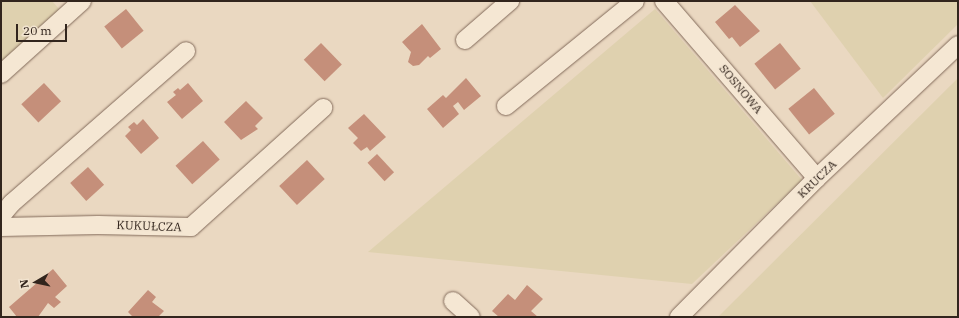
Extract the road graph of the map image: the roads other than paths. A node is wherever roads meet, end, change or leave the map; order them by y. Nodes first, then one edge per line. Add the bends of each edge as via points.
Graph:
1 (82, 1) edge
2 (510, 1) edge
3 (635, 1) edge
4 (664, 1) edge
5 (464, 40) dead end
6 (958, 44) edge
7 (186, 51) dead end
8 (1, 74) edge
9 (506, 106) dead end
10 (323, 108) dead end
11 (817, 178) junction
12 (1, 216) edge
13 (1, 228) edge
14 (453, 301) dead end
15 (471, 317) edge
16 (679, 317) edge

1 - 8 street
2 - 5 street
3 - 9 street
4 - 11 street, SOSNOWA
6 - 11 street, KRUCZA
7 - 12 street via 12,203
10 - 13 street, KUKUŁCZA via 191,227 98,224
11 - 16 street, KRUCZA
14 - 15 street

